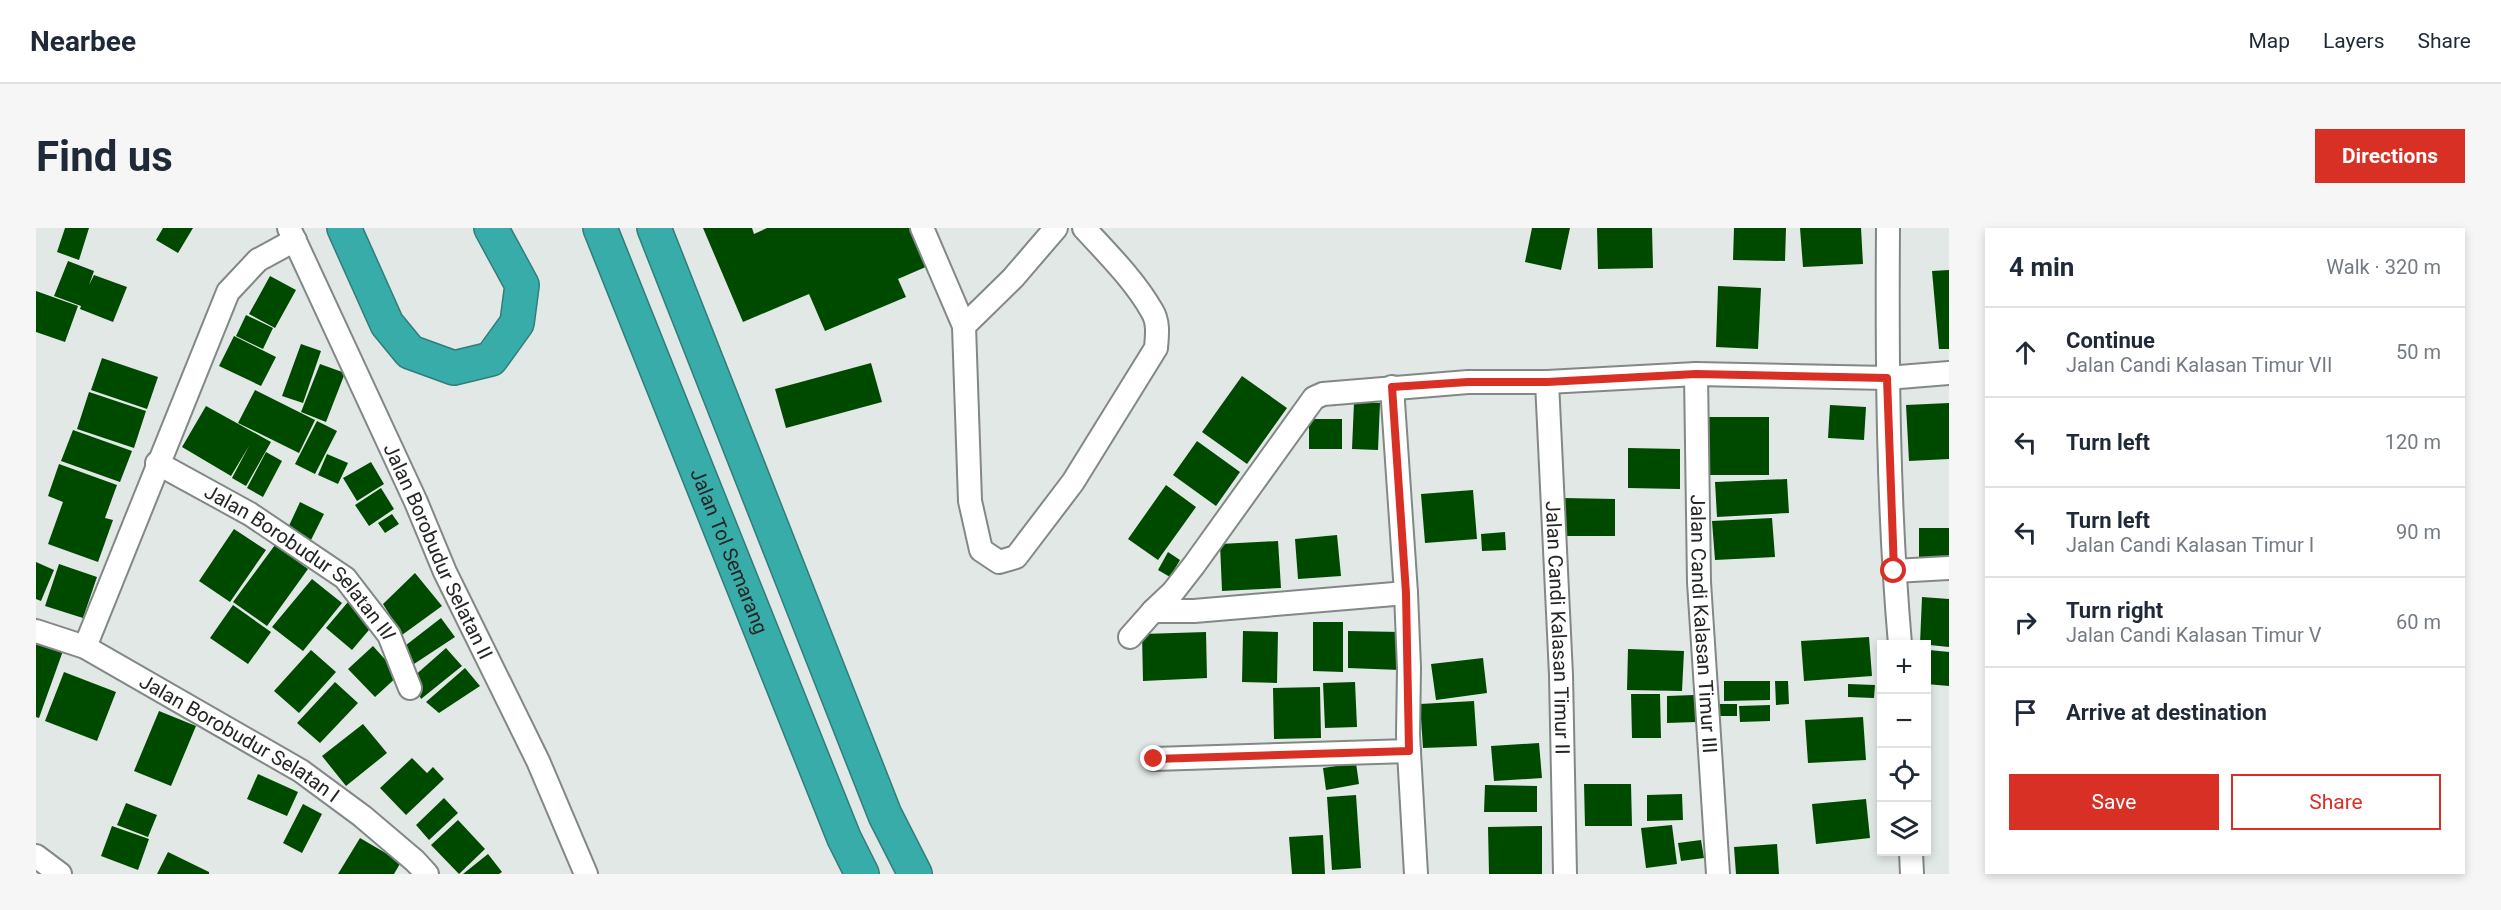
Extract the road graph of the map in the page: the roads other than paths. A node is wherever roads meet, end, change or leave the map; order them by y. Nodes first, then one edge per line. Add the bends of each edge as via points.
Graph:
1 (344, 228) edge
2 (491, 228) edge
3 (600, 228) edge
4 (654, 228) edge
5 (922, 228) edge
6 (1056, 228) edge
7 (1084, 228) edge
8 (1888, 228) edge
9 (292, 234) edge
10 (964, 326) junction
11 (1949, 373) edge
12 (1696, 374) junction
13 (1887, 378) junction
14 (1547, 382) junction
15 (1392, 387) junction
16 (158, 463) junction
17 (1949, 568) edge
18 (1894, 571) junction
19 (1406, 593) junction
20 (1153, 611) junction
21 (36, 631) edge
22 (1130, 637) dead end
23 (1900, 640) edge
24 (85, 647) junction
25 (410, 688) dead end
26 (1409, 751) junction
27 (1154, 759) dead end
28 (36, 856) edge
29 (1911, 856) edge
30 (60, 874) edge
31 (427, 874) edge
32 (586, 874) edge
33 (862, 874) edge
34 (915, 874) edge
35 (1416, 874) edge
36 (1565, 874) edge
37 (1718, 874) edge
38 (1912, 874) edge

1 - 2 highway via 387,324 410,352 454,368 491,359 517,322 522,285
3 - 33 highway, Jalan Tol Semarang via 844,838
4 - 34 highway via 885,815
5 - 10 street
6 - 10 street
7 - 10 street via 1119,266 1153,313 1158,331 1156,348 1073,482 1016,557 999,562 981,550 970,501
8 - 13 street
9 - 16 street via 258,260 228,292
9 - 32 street, Jalan Borobudur Selatan II via 445,572 538,761
11 - 13 street
12 - 13 street
12 - 14 street
12 - 37 street, Jalan Candi Kalasan Timur III via 1699,582
13 - 18 street
14 - 15 street
14 - 36 street, Jalan Candi Kalasan Timur II via 1561,675
15 - 19 street
15 - 20 street via 1314,398 1194,565
16 - 24 street
16 - 25 street, Jalan Borobudur Selatan III via 250,514 345,579 389,635
17 - 18 street
18 - 23 street
19 - 20 street
19 - 26 street
20 - 22 street
21 - 24 street, Jalan Borobudur Selatan I
24 - 31 street, Jalan Borobudur Selatan I via 301,771 362,816
26 - 27 street
26 - 35 street
28 - 30 street
29 - 38 street

